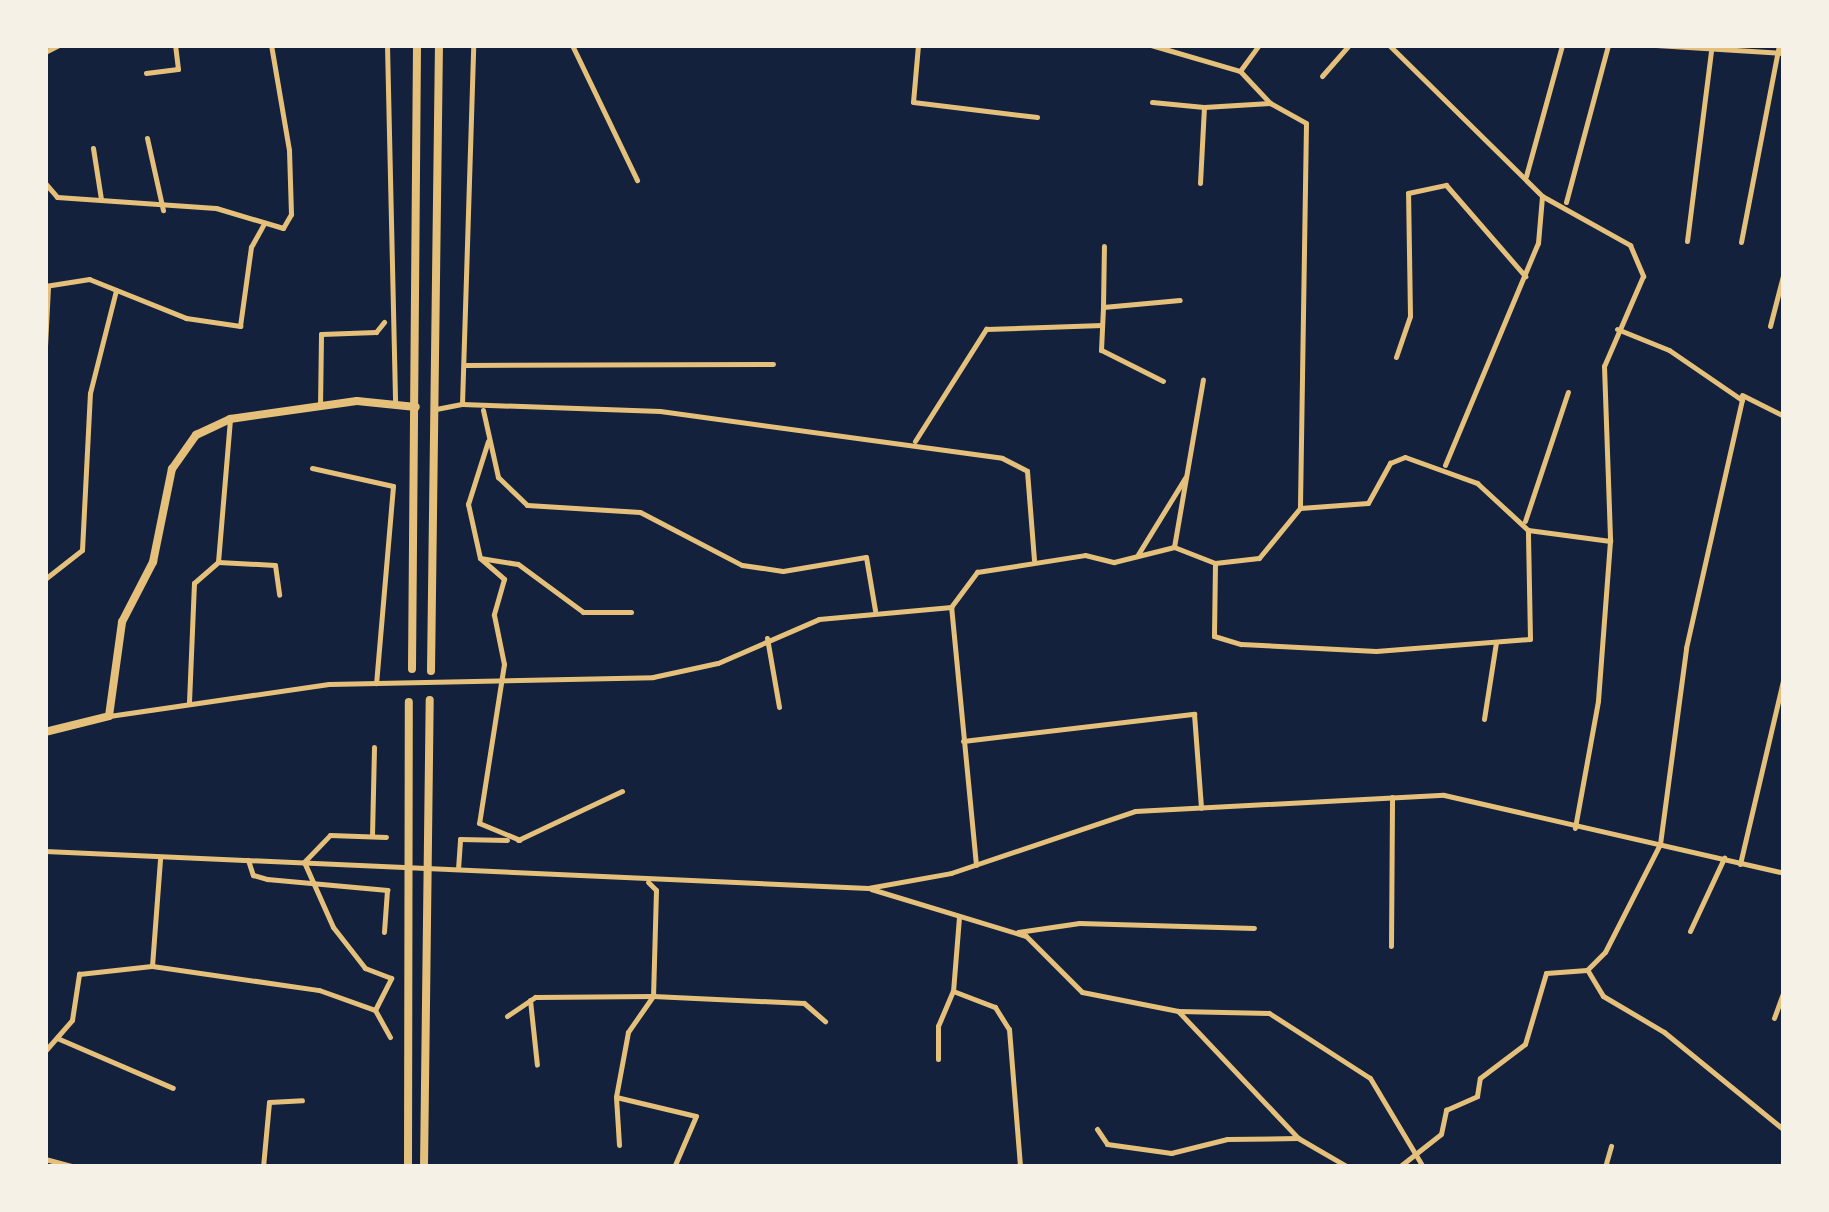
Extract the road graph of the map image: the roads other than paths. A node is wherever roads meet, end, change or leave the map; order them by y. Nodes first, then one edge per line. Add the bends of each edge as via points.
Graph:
1 (59, 45) edge
2 (175, 45) edge
3 (272, 45) edge
4 (387, 45) edge
5 (417, 45) edge
6 (438, 45) edge
7 (473, 45) edge
8 (572, 45) edge
9 (918, 45) edge
10 (1151, 45) edge
11 (1259, 45) edge
12 (1349, 45) edge
13 (1389, 45) edge
14 (1562, 45) edge
15 (1608, 45) edge
16 (1656, 45) edge
17 (1673, 46) edge
18 (1720, 48) edge
19 (1780, 50) edge
20 (45, 52) edge
21 (1711, 52) junction
22 (1240, 71) junction
23 (146, 73) dead end
24 (1322, 76) dead end
25 (1152, 102) dead end
26 (1270, 103) junction
27 (1204, 108) junction
28 (1037, 117) dead end
29 (147, 138) dead end
30 (93, 148) dead end
31 (1526, 177) junction
32 (637, 180) dead end
33 (45, 183) edge
34 (1200, 183) dead end
35 (1542, 196) junction
36 (100, 200) junction
37 (1566, 202) junction
38 (162, 210) junction
39 (264, 225) junction
40 (1687, 242) dead end
41 (1741, 242) dead end
42 (1104, 246) dead end
43 (1784, 272) edge
44 (1526, 276) junction
45 (46, 286) edge
46 (116, 290) junction
47 (1180, 300) dead end
48 (1103, 307) junction
49 (384, 322) dead end
50 (1102, 324) junction
51 (1770, 326) dead end
52 (1616, 329) junction
53 (45, 346) edge
54 (1396, 357) dead end
55 (773, 364) dead end
56 (464, 365) junction
57 (1203, 379) dead end
58 (1162, 381) dead end
59 (1568, 392) dead end
60 (1740, 394) junction
61 (462, 404) junction
62 (395, 405) junction
63 (320, 406) junction
64 (416, 407) junction
65 (436, 409) junction
66 (483, 410) junction
67 (1784, 416) edge
68 (230, 419) junction
69 (489, 438) junction
70 (915, 441) junction
71 (1445, 465) junction
72 (312, 468) dead end
73 (1186, 477) junction
74 (1300, 508) junction
75 (1525, 521) junction
76 (1528, 530) junction
77 (1610, 541) junction
78 (1174, 547) junction
79 (1138, 556) junction
80 (480, 558) junction
81 (1034, 560) junction
82 (218, 562) junction
83 (1215, 563) junction
84 (45, 579) edge
85 (278, 595) dead end
86 (951, 607) junction
87 (875, 610) junction
88 (631, 612) dead end
89 (767, 638) junction
90 (1496, 642) junction
91 (412, 668) dead end
92 (430, 671) dead end
93 (1784, 676) edge
94 (376, 683) junction
95 (496, 683) junction
96 (430, 700) dead end
97 (189, 702) junction
98 (409, 702) dead end
99 (779, 707) dead end
100 (109, 716) junction
101 (1484, 719) dead end
102 (45, 732) edge
103 (963, 741) junction
104 (374, 747) dead end
105 (622, 791) dead end
106 (1392, 797) junction
107 (1201, 808) junction
108 (1575, 828) junction
109 (372, 836) junction
110 (386, 837) dead end
111 (520, 840) junction
112 (1660, 844) junction
113 (45, 851) edge
114 (160, 858) junction
115 (1724, 858) junction
116 (248, 860) junction
117 (304, 862) junction
118 (1740, 864) junction
119 (976, 865) junction
120 (458, 868) junction
121 (412, 872) junction
122 (430, 873) junction
123 (1784, 873) edge
124 (645, 880) junction
125 (313, 884) junction
126 (868, 888) junction
127 (959, 917) junction
128 (1254, 928) dead end
129 (384, 932) dead end
130 (1015, 932) junction
131 (1690, 932) dead end
132 (1392, 946) dead end
133 (152, 966) junction
134 (1587, 970) junction
135 (1784, 990) edge
136 (953, 991) junction
137 (653, 996) junction
138 (530, 1000) junction
139 (376, 1010) junction
140 (1178, 1011) junction
141 (507, 1016) dead end
142 (1774, 1018) dead end
143 (824, 1021) dead end
144 (390, 1036) dead end
145 (57, 1038) junction
146 (45, 1051) edge
147 (938, 1059) dead end
148 (537, 1065) dead end
149 (173, 1088) dead end
150 (616, 1097) junction
151 (302, 1100) dead end
152 (1096, 1129) dead end
153 (1784, 1130) edge
154 (1298, 1138) junction
155 (619, 1145) dead end
156 (1611, 1146) dead end
157 (1414, 1152) junction
158 (45, 1159) edge
159 (74, 1167) edge
160 (263, 1167) edge
161 (408, 1167) edge
162 (424, 1167) edge
163 (674, 1167) edge
164 (1020, 1167) edge
165 (1348, 1167) edge
166 (1399, 1167) edge
167 (1423, 1167) edge
168 (1605, 1167) edge

1 - 20 street
2 - 23 street via 178,69
3 - 39 street via 291,214 283,228
4 - 62 street
5 - 64 main road
6 - 65 main road
7 - 56 street
8 - 32 street
9 - 28 street via 913,102
10 - 22 street
11 - 22 street
12 - 24 street
13 - 31 street
14 - 31 street
15 - 37 street
16 - 17 street
17 - 21 street
18 - 19 street
18 - 21 street
19 - 41 street
21 - 40 street
22 - 26 street
25 - 27 street
26 - 27 street
26 - 74 street via 1306,122
27 - 34 street
29 - 38 street
30 - 36 street
31 - 35 street
33 - 36 street via 56,197
35 - 37 street
35 - 44 street
36 - 38 street
37 - 52 street via 1637,257 1640,293
38 - 39 street via 237,211
39 - 46 street via 251,247 240,326 186,318
42 - 48 street
43 - 51 street
44 - 54 street via 1446,185 1408,193 1410,316
44 - 71 street
45 - 46 street via 78,277
45 - 53 street
46 - 84 street via 90,393 82,550
47 - 48 street
48 - 50 street
49 - 63 street via 376,332 320,334
50 - 58 street via 1100,350
50 - 70 street via 986,329
52 - 60 street
52 - 77 street via 1602,404
55 - 56 street
56 - 61 street
57 - 73 street
59 - 75 street
60 - 67 street
60 - 112 street via 1686,648
61 - 65 street
61 - 66 street
62 - 63 main road
62 - 64 main road
63 - 68 main road
64 - 91 main road
65 - 92 main road
66 - 69 street
66 - 70 street via 660,411
68 - 82 street
68 - 100 main road via 196,435 172,469 153,562 122,622
69 - 80 street via 468,504
69 - 87 street via 506,492 527,505 640,512 742,564 782,571 866,556
70 - 81 street via 1024,464
71 - 74 street via 1405,456 1390,463 1368,503
71 - 75 street
72 - 94 street via 393,486
73 - 78 street
73 - 79 street
74 - 83 street via 1259,558
75 - 76 street
76 - 77 street
76 - 90 street via 1534,634
77 - 108 street via 1598,701
78 - 79 street
78 - 83 street
79 - 81 street
80 - 88 street via 518,564 583,612
80 - 95 street via 504,579 494,615 504,664
81 - 86 street via 977,572
82 - 85 street via 275,565
82 - 97 street via 194,583
83 - 90 street via 1214,636 1376,651
86 - 87 street
86 - 103 street
87 - 89 street
89 - 95 street via 718,663 653,676
89 - 99 street
90 - 101 street
93 - 118 street
94 - 95 street
94 - 97 street
95 - 111 street via 479,822
96 - 122 main road
97 - 100 street
98 - 121 main road
100 - 102 main road
103 - 107 street via 1194,714
103 - 119 street
104 - 109 street
105 - 111 street
106 - 107 street
106 - 108 street via 1497,802
106 - 132 street
107 - 119 street via 1108,818
108 - 112 street
109 - 110 street
109 - 117 street via 330,835
111 - 120 street via 460,839
112 - 115 street
112 - 134 street
113 - 114 street
114 - 116 street
114 - 133 street
115 - 118 street
115 - 131 street
116 - 117 street
116 - 125 street via 253,875
117 - 121 street
117 - 125 street
118 - 123 street
119 - 126 street
120 - 122 street
120 - 124 street
121 - 122 street
121 - 161 main road
122 - 162 main road
124 - 126 street
124 - 137 street via 656,890
125 - 129 street via 386,890
125 - 139 street via 353,954 392,978
126 - 127 street
127 - 130 street
127 - 136 street
128 - 130 street via 1078,924
130 - 140 street via 1040,946 1082,992
133 - 139 street via 250,987 304,987
133 - 145 street via 78,974 72,1020
134 - 153 street via 1603,996 1664,1032
134 - 157 street via 1546,973 1524,1044 1480,1078 1477,1096 1446,1110 1442,1134
135 - 142 street
136 - 147 street via 938,1026
136 - 164 street via 995,1006 1010,1029
137 - 138 street
137 - 143 street via 804,1003
137 - 150 street via 628,1032
138 - 141 street
138 - 148 street
139 - 144 street
140 - 154 street
140 - 157 street via 1269,1012 1340,1054 1370,1078
145 - 146 street
145 - 149 street
150 - 155 street
150 - 163 street via 696,1116
151 - 160 street via 269,1102
152 - 154 street via 1107,1144 1171,1153 1227,1139
154 - 165 street
156 - 168 street
157 - 166 street
157 - 167 street
158 - 159 street

